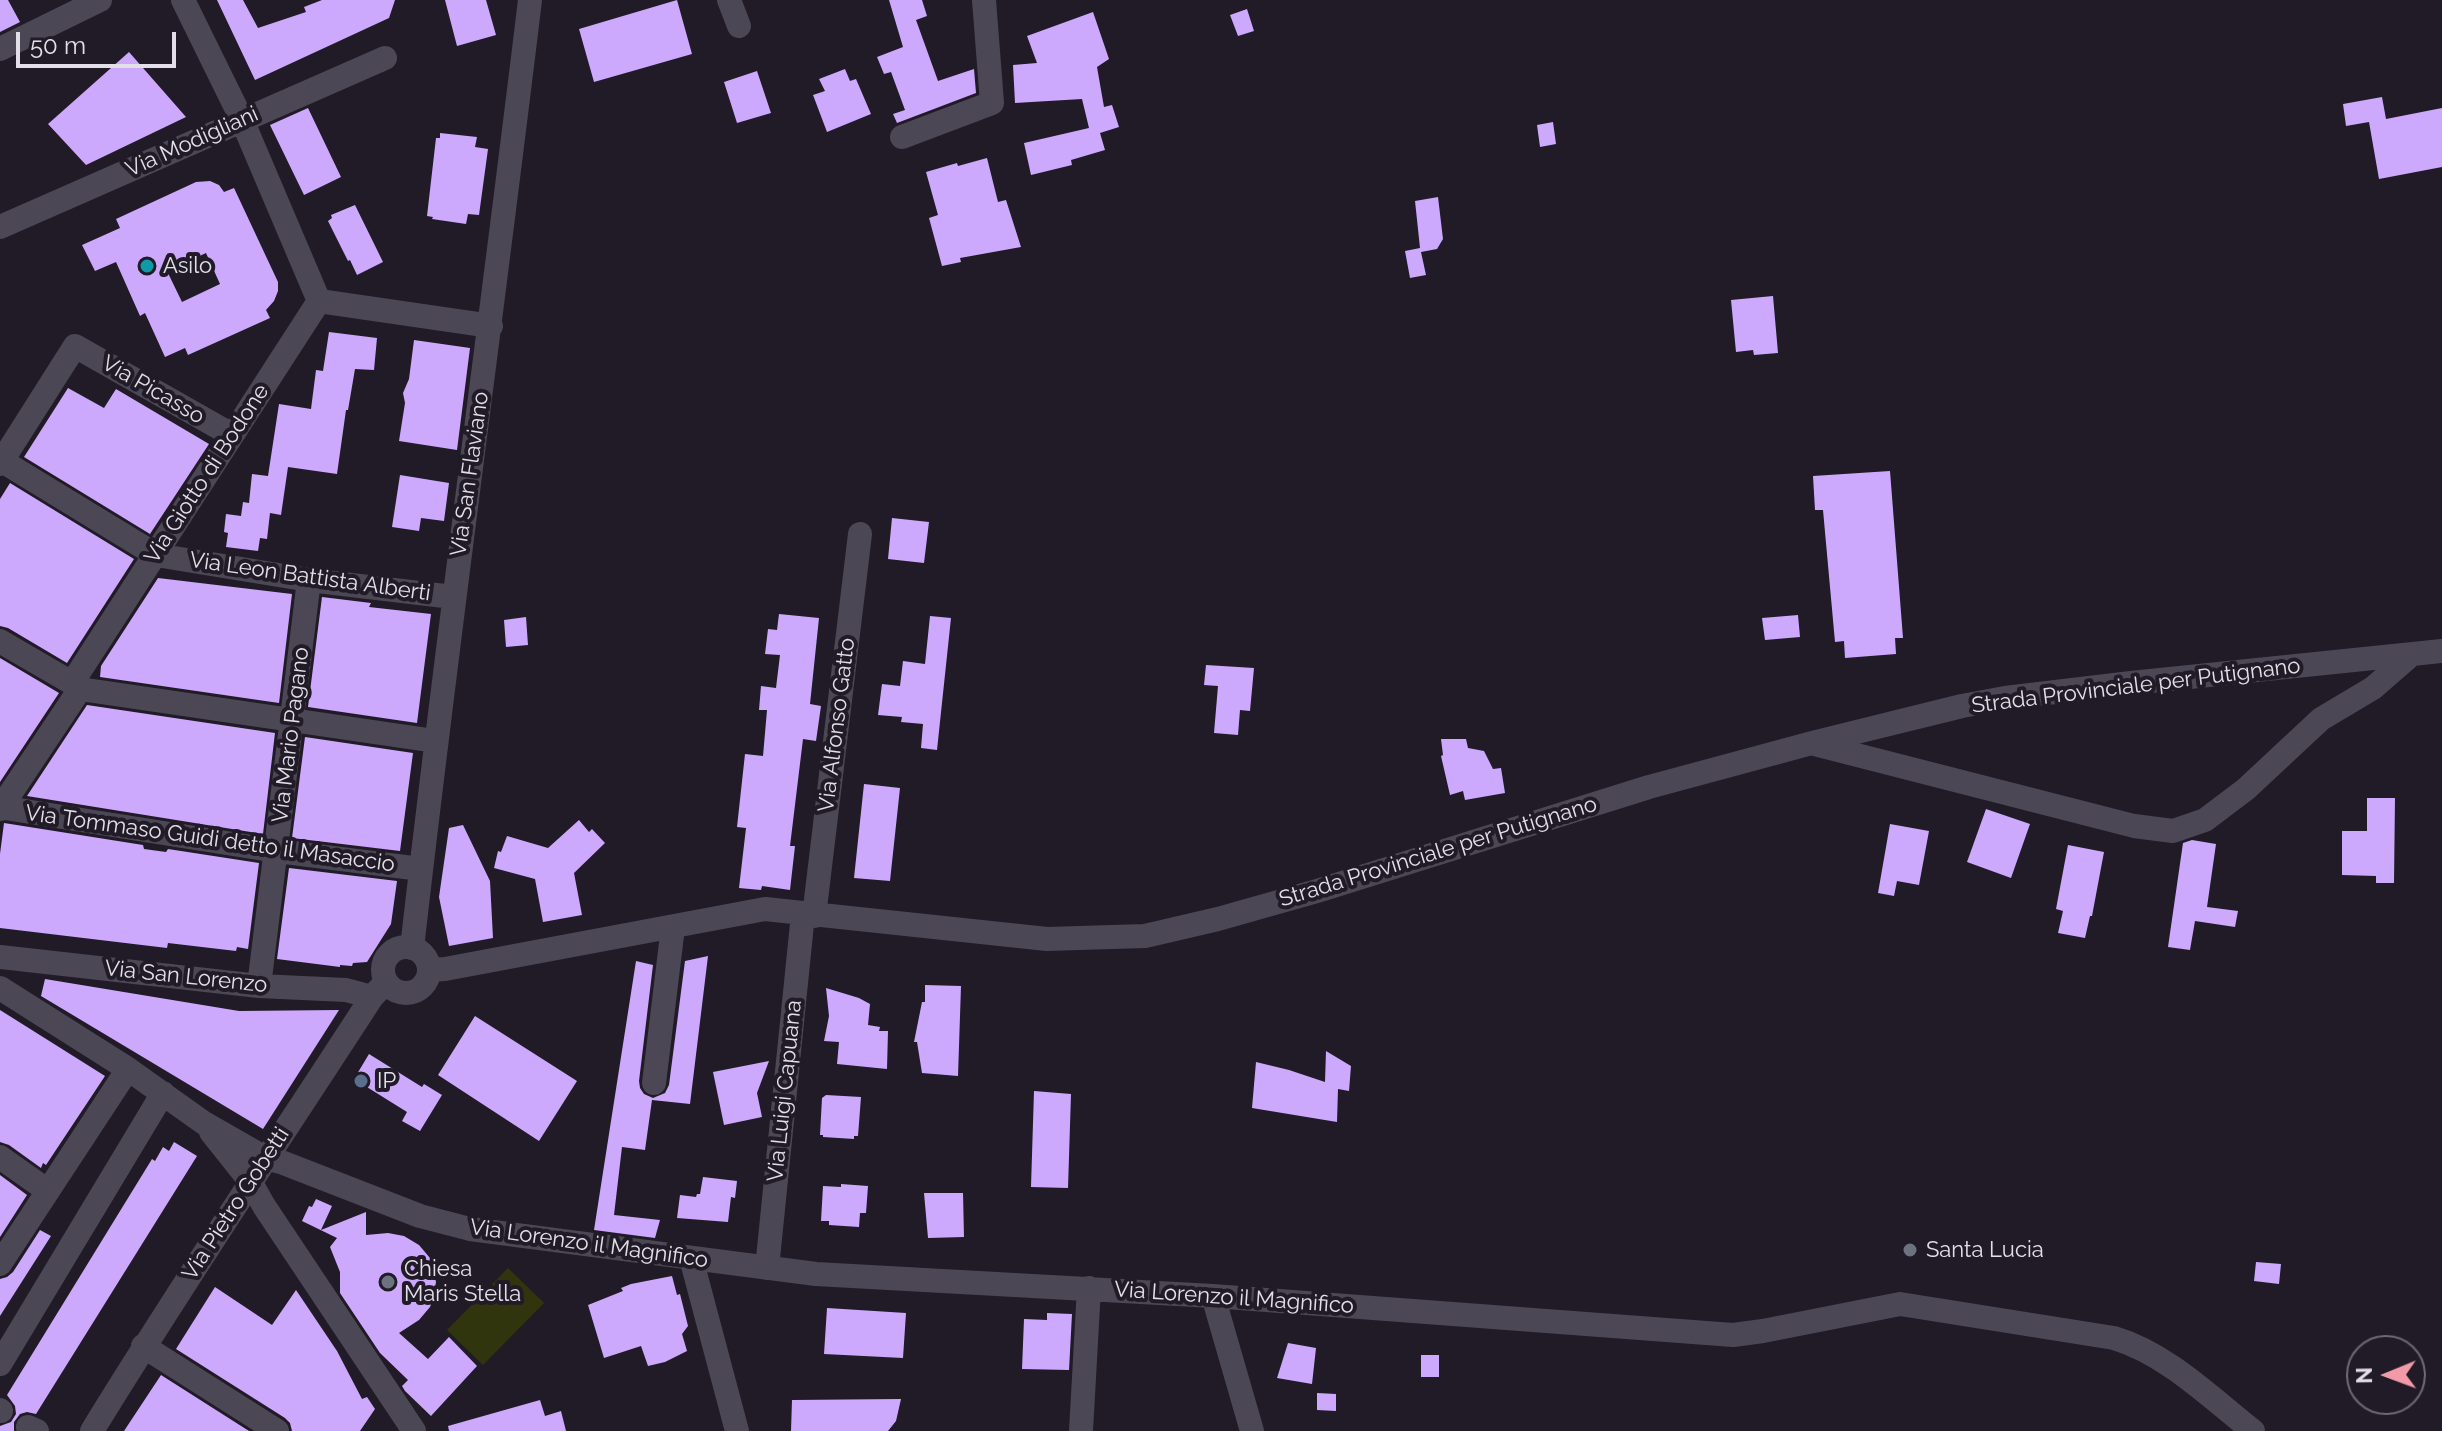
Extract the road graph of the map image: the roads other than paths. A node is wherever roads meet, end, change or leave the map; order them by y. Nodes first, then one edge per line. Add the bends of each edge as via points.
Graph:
1 (100, 0) edge
2 (183, 0) edge
3 (530, 0) edge
4 (729, 0) edge
5 (984, 0) edge
6 (739, 26) dead end
7 (0, 49) edge
8 (385, 58) dead end
9 (242, 120) junction
10 (902, 137) dead end
11 (0, 227) edge
12 (319, 301) junction
13 (491, 326) junction
14 (232, 435) junction
15 (1, 460) edge
16 (860, 534) dead end
17 (156, 555) junction
18 (309, 580) junction
19 (453, 597) junction
20 (0, 641) edge
21 (2442, 651) edge
22 (2411, 655) junction
23 (76, 686) junction
24 (293, 720) junction
25 (435, 741) junction
26 (1812, 743) junction
27 (0, 808) edge
28 (277, 851) junction
29 (421, 869) junction
30 (808, 915) junction
31 (673, 927) junction
32 (412, 948) junction
33 (0, 957) edge
34 (429, 970) junction
35 (259, 986) junction
36 (0, 988) edge
37 (379, 990) junction
38 (128, 1069) junction
39 (654, 1083) dead end
40 (163, 1093) junction
41 (204, 1123) junction
42 (0, 1157) edge
43 (265, 1158) junction
44 (250, 1181) junction
45 (48, 1191) junction
46 (691, 1258) junction
47 (0, 1264) edge
48 (767, 1268) junction
49 (1089, 1288) junction
50 (1213, 1296) junction
51 (143, 1346) junction
52 (0, 1364) edge
53 (401, 1425) edge
54 (93, 1431) edge
55 (277, 1431) edge
56 (737, 1431) edge
57 (1081, 1431) edge
58 (1252, 1431) edge
59 (2253, 1431) edge

1 - 7 street
2 - 9 street
3 - 13 street, Via San Flaviano
4 - 6 street
5 - 10 street via 992,103
8 - 9 street, Via Modigliani
9 - 11 street, Via Modigliani
9 - 12 street
12 - 13 street
12 - 14 street, Via Giotto di Bodone
13 - 19 street, Via San Flaviano
14 - 15 street, Via Picasso via 75,346
14 - 17 street, Via Giotto di Bodone
15 - 17 street, Via Leon Battista Alberti
16 - 30 street, Via Alfonso Gatto
17 - 18 street, Via Leon Battista Alberti
17 - 23 street, Via Giotto di Bodone
18 - 19 street, Via Leon Battista Alberti
18 - 24 street, Via Mario Pagano
19 - 25 street, Via San Flaviano
20 - 23 street
21 - 22 street, Strada Provinciale per Putignano
22 - 26 street, Strada Provinciale per Putignano via 2005,698
22 - 26 street via 2373,688 2321,719 2205,820 2173,831 2134,826
23 - 24 street
23 - 27 street, Via Giotto di Bodone
24 - 25 street
24 - 28 street, Via Mario Pagano
25 - 29 street, Via San Flaviano
26 - 30 street, Strada Provinciale per Putignano via 1649,787 1317,891 1145,936 1047,939
27 - 28 street, Via Tommaso Guidi detto il Masaccio
28 - 29 street, Via Tommaso Guidi detto il Masaccio
28 - 35 street, Via Mario Pagano
29 - 32 street, Via San Flaviano
30 - 31 street, Strada Provinciale per Putignano via 765,909
30 - 48 street, Via Luigi Capuana
31 - 34 street, Strada Provinciale per Putignano
31 - 39 street
32 - 34 street via 422,954
32 - 37 street via 389,954
33 - 35 street, Via San Lorenzo
34 - 37 street via 426,981 413,992
35 - 37 street, Via San Lorenzo
36 - 38 street, Via Lorenzo il Magnifico
37 - 43 street, Via Pietro Gobetti
38 - 40 street, Via Lorenzo il Magnifico
38 - 45 street
40 - 41 street, Via Lorenzo il Magnifico
40 - 52 street
41 - 43 street, Via Lorenzo il Magnifico
41 - 44 street, Via Lorenzo il Magnifico
42 - 45 street
43 - 44 street, Via Pietro Gobetti
43 - 46 street, Via Lorenzo il Magnifico via 420,1216 470,1229
44 - 51 street, Via Pietro Gobetti
44 - 53 street, Via Lorenzo il Magnifico
45 - 47 street
46 - 48 street, Via Lorenzo il Magnifico
46 - 56 street
48 - 49 street, Via Lorenzo il Magnifico
49 - 50 street, Via Lorenzo il Magnifico
49 - 57 street
50 - 58 street
50 - 59 street, Via Lorenzo il Magnifico via 1733,1335 1900,1304 2137,1345
51 - 54 street, Via Pietro Gobetti
51 - 55 street

